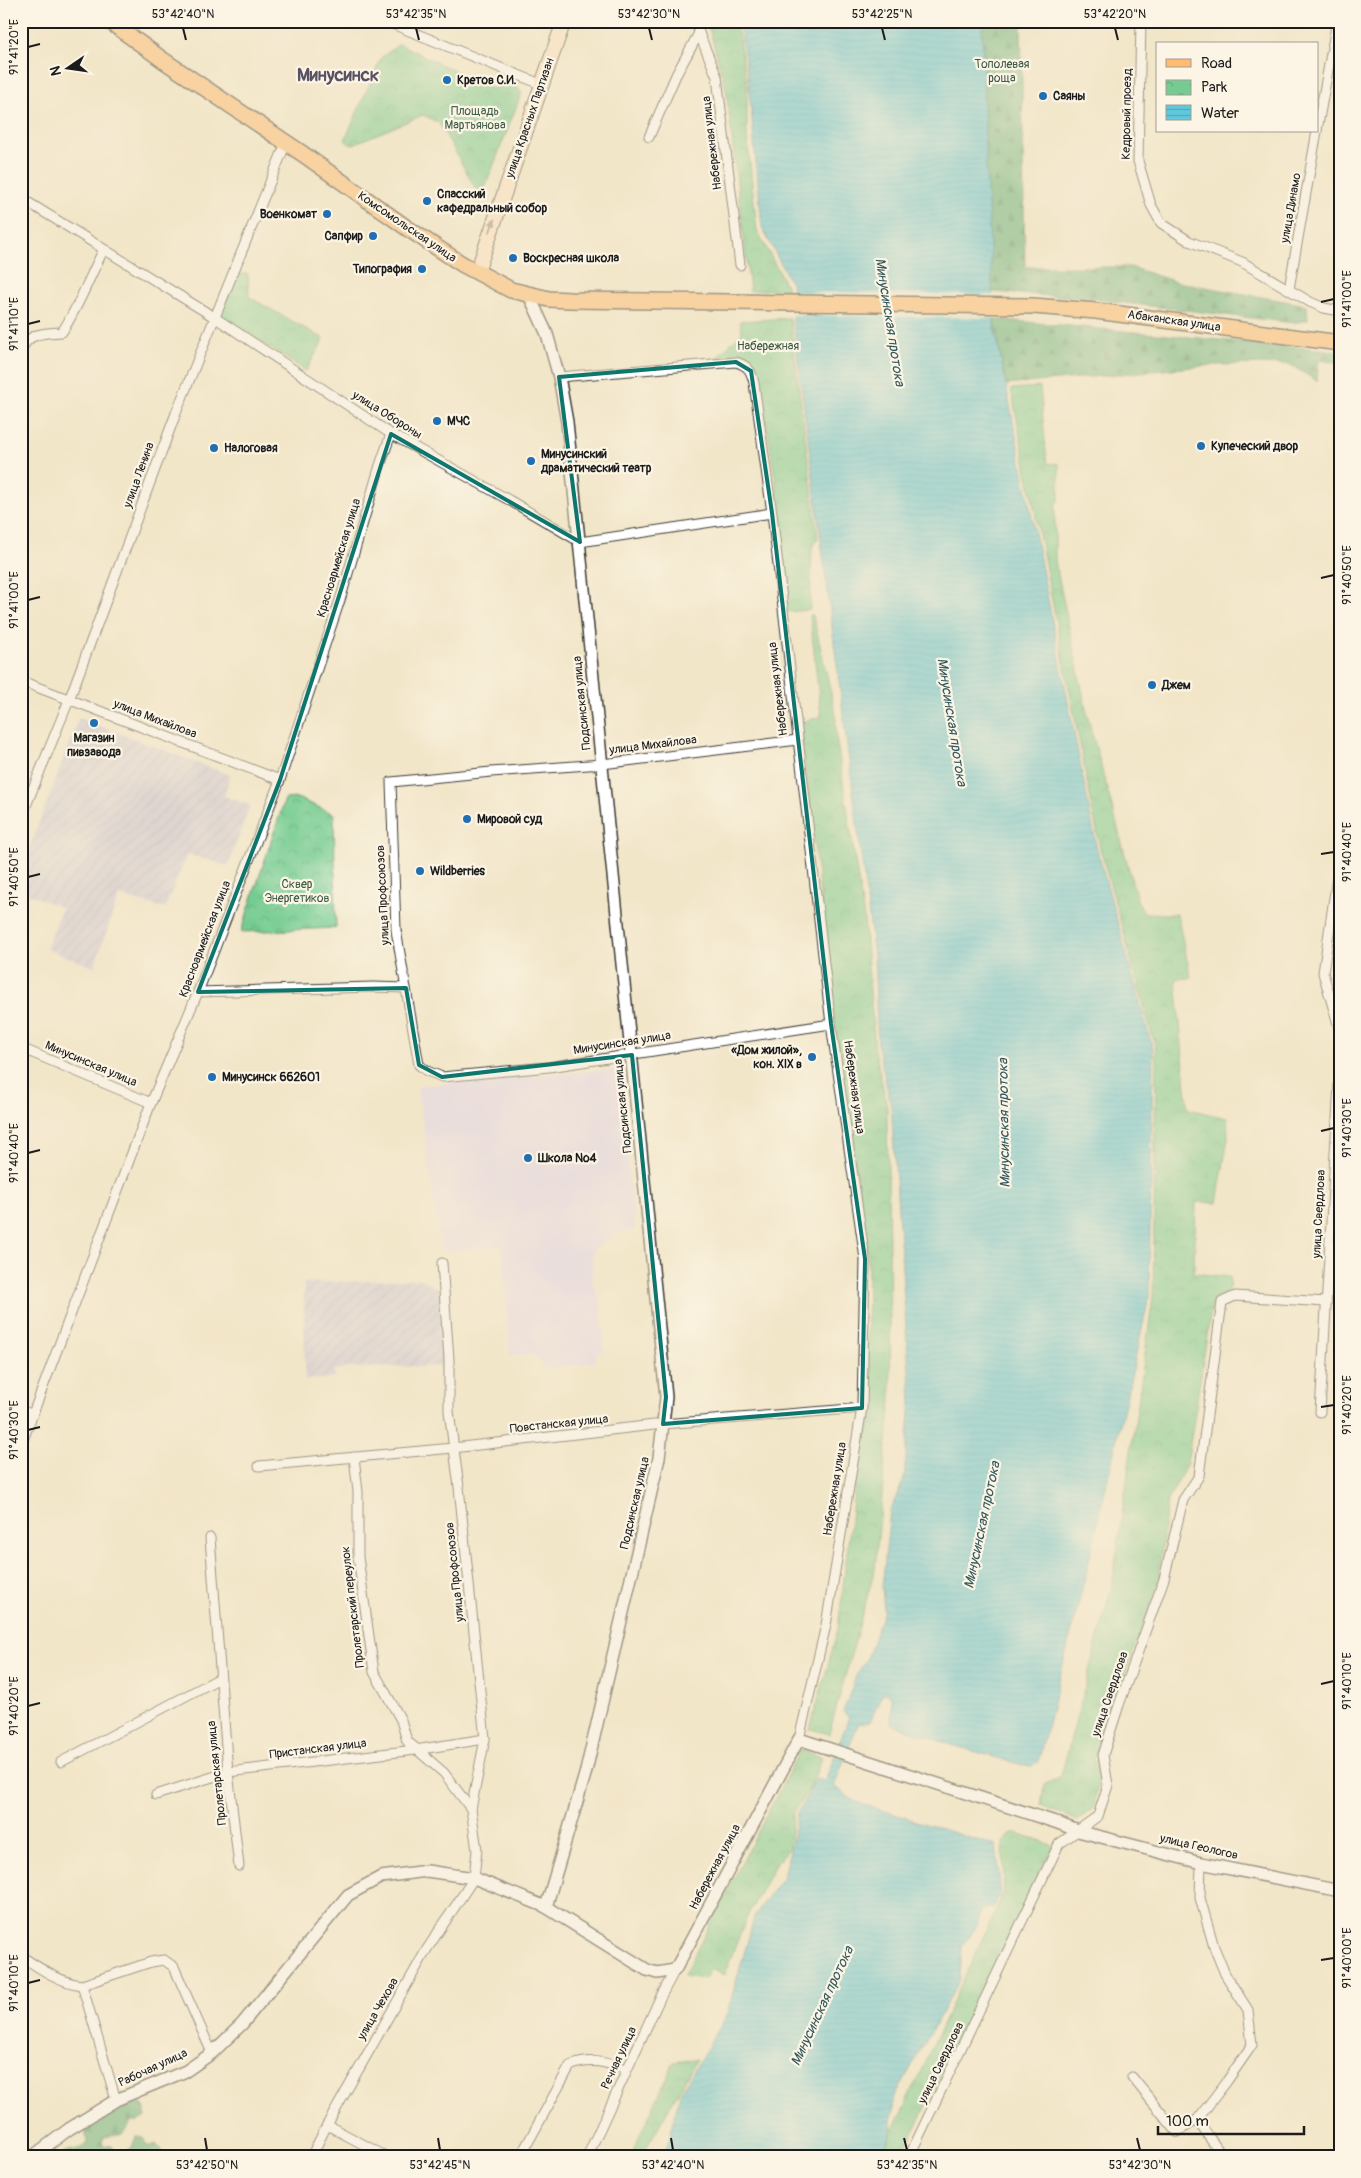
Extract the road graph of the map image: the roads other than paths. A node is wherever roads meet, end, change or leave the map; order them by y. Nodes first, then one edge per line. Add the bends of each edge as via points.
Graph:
1 (110, 21) edge
2 (385, 21) edge
3 (564, 21) edge
4 (696, 21) edge
5 (1141, 21) edge
6 (1336, 21) edge
7 (699, 33) junction
8 (543, 85) junction
9 (1318, 124) edge
10 (1317, 132) edge
11 (649, 137) dead end
12 (286, 143) junction
13 (21, 198) edge
14 (103, 250) junction
15 (740, 265) dead end
16 (476, 272) junction
17 (1289, 289) junction
18 (529, 295) junction
19 (750, 302) joint
20 (1340, 311) edge
21 (214, 317) junction
22 (1340, 343) edge
23 (21, 351) edge
24 (559, 377) junction
25 (391, 434) junction
26 (772, 513) junction
27 (580, 542) junction
28 (21, 681) edge
29 (69, 700) junction
30 (798, 740) junction
31 (602, 764) junction
32 (280, 780) junction
33 (391, 782) joint
34 (21, 818) edge
35 (1340, 857) edge
36 (406, 988) junction
37 (198, 992) junction
38 (1330, 995) junction
39 (1340, 997) edge
40 (831, 1024) junction
41 (1340, 1031) edge
42 (21, 1048) edge
43 (632, 1055) junction
44 (419, 1065) joint
45 (1340, 1067) edge
46 (151, 1103) junction
47 (1329, 1254) junction
48 (1340, 1255) edge
49 (442, 1263) dead end
50 (1326, 1302) junction
51 (862, 1408) junction
52 (21, 1410) edge
53 (1320, 1412) dead end
54 (33, 1415) junction
55 (663, 1424) junction
56 (21, 1445) edge
57 (453, 1448) junction
58 (354, 1457) junction
59 (259, 1466) dead end
60 (210, 1538) dead end
61 (220, 1678) junction
62 (485, 1739) junction
63 (799, 1739) junction
64 (415, 1750) junction
65 (62, 1762) dead end
66 (228, 1772) junction
67 (156, 1795) dead end
68 (471, 1809) junction
69 (1078, 1831) junction
70 (1201, 1863) junction
71 (239, 1866) dead end
72 (474, 1878) junction
73 (1340, 1891) edge
74 (546, 1907) junction
75 (21, 1956) edge
76 (675, 1970) junction
77 (82, 1985) junction
78 (212, 2053) junction
79 (627, 2069) junction
80 (1132, 2078) dead end
81 (116, 2100) junction
82 (1197, 2120) junction
83 (327, 2125) junction
84 (32, 2157) edge
85 (311, 2157) edge
86 (387, 2157) edge
87 (520, 2157) edge
88 (587, 2157) edge
89 (909, 2157) edge
90 (1223, 2157) edge

1 - 12 main road, Комсомольская улица
2 - 8 street
3 - 8 main road, улица Красных Партизан
4 - 7 street, Набережная улица
5 - 17 street, Кедровый проезд via 1138,161 1151,205 1161,223 1172,232 1242,262
6 - 9 street, улица Динамо
7 - 11 street via 676,75
7 - 15 street, Набережная улица via 718,76
16 -> 8 main road, улица Красных Партизан
10 - 17 street, улица Динамо
12 - 16 main road, Комсомольская улица
12 - 21 street, улица Ленина
13 - 14 street, улица Обороны
14 - 21 street, улица Обороны
14 - 23 street via 74,314 62,332 36,334 24,343
16 - 18 main road, Комсомольская улица
17 - 20 street via 1324,308
18 - 19 main road, Комсомольская улица via 570,300
18 - 24 street, Подсинская улица via 547,334
19 - 22 main road, Абаканская улица via 1007,305 1096,311
21 - 25 street, улица Обороны
21 - 29 street, улица Ленина
24 - 26 street, Набережная улица via 736,362 744,365 752,371
24 - 27 street, Подсинская улица
25 - 27 street, улица Обороны
25 - 32 street, Красноармейская улица
26 - 27 street
26 - 30 street, Набережная улица
27 - 31 street, Подсинская улица
28 - 29 street, улица Михайлова
29 - 32 street, улица Михайлова
29 - 34 street, улица Ленина
30 - 31 street, улица Михайлова
30 - 40 street, Набережная улица
31 - 33 street, улица Михайлова
31 - 43 street, Подсинская улица
32 - 37 street, Красноармейская улица
33 - 36 street, улица Профсоюзов via 396,930
35 - 38 street via 1322,973
36 - 37 street
36 - 44 street, улица Профсоюзов
37 - 46 street, Красноармейская улица
38 - 39 street
38 - 41 street
40 - 43 street, Минусинская улица
40 - 51 street, Набережная улица via 865,1259
42 - 46 street, Минусинская улица
43 - 44 street, Минусинская улица via 442,1077
43 - 55 street, Подсинская улица via 666,1397
45 - 47 street, улица Свердлова
46 - 54 street, Красноармейская улица
47 - 48 street
47 - 50 street, улица Свердлова
49 - 57 street, улица Профсоюзов
50 - 53 street, улица Свердлова
50 - 69 street, улица Свердлова via 1235,1296 1222,1302 1198,1476 1183,1500 1164,1579 1103,1755 1108,1785 1098,1816
51 - 55 street, Повстанская улица
51 - 63 street, Набережная улица via 826,1625
52 - 54 street
54 - 56 street, Красноармейская улица
55 - 57 street, Повстанская улица
55 - 74 street, Подсинская улица via 660,1458 586,1771
57 - 58 street, Повстанская улица
57 - 62 street, улица Профсоюзов
58 - 59 street, Повстанская улица
58 - 64 street, Пролетарский переулок via 358,1492 358,1557 374,1672 401,1720 406,1741
60 - 61 street, Пролетарская улица
61 - 65 street
61 - 66 street, Пролетарская улица
62 - 64 street, Пристанская улица
62 - 68 street, улица Профсоюзов
63 - 69 street, улица Геологов
63 - 76 street, Набережная улица
64 - 66 street, Пристанская улица
64 - 68 street, Пролетарский переулок via 444,1773
66 - 67 street, Пристанская улица
66 - 71 street, Пролетарская улица
68 - 72 street, улица Профсоюзов via 477,1850
69 - 70 street, улица Геологов
69 - 89 street, улица Свердлова via 1059,1844
70 - 73 street, улица Геологов
70 - 82 street via 1200,1898 1211,1939 1225,1974 1248,2010 1252,2045
72 - 74 street
72 - 78 street, Рабочая улица via 427,1871 381,1877 348,1895 242,2024
72 - 83 street, улица Чехова via 427,1949
74 - 76 street via 647,1970 657,1973
75 - 77 street via 38,1967
76 - 79 street, Речная улица
77 - 78 street via 164,1960 174,1967
77 - 81 street
78 - 81 street, Рабочая улица via 186,2071
79 - 87 street via 591,2061 570,2066
79 - 88 street, Речная улица
80 - 82 street via 1177,2132
81 - 84 street, Рабочая улица
82 - 90 street
83 - 85 street, улица Чехова
83 - 86 street

